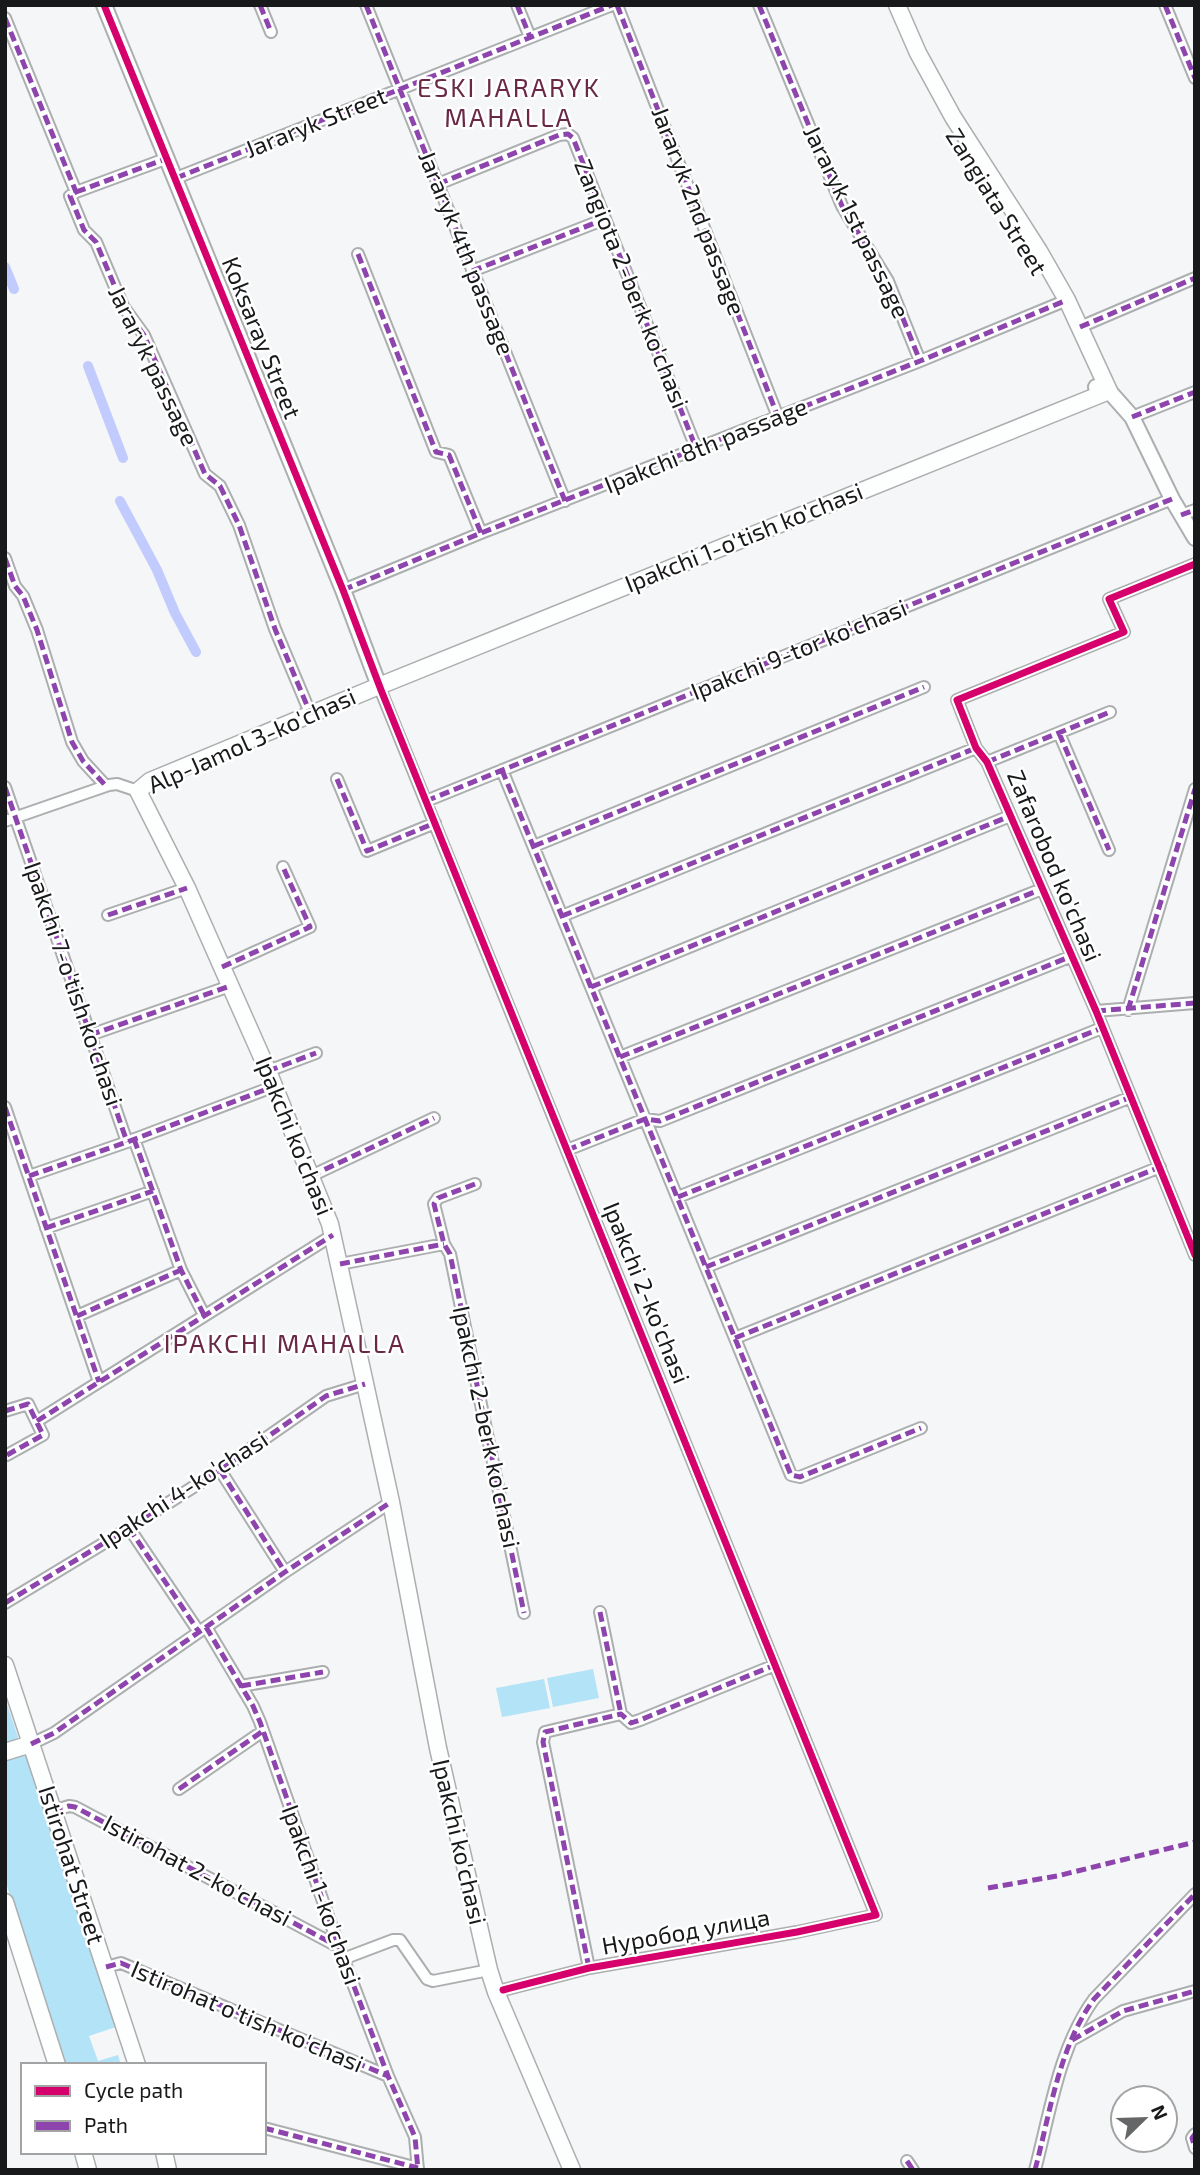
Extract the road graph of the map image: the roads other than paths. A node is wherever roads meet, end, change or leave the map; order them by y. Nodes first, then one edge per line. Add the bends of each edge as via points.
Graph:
1 (104, 5) edge
2 (260, 5) edge
3 (366, 5) edge
4 (517, 5) edge
5 (612, 5) edge
6 (617, 5) edge
7 (759, 5) edge
8 (887, 5) edge
9 (897, 5) edge
10 (1165, 5) edge
11 (5, 18) edge
12 (271, 32) dead end
13 (530, 37) junction
14 (1195, 78) edge
15 (401, 89) junction
16 (168, 158) junction
17 (176, 178) junction
18 (438, 184) junction
19 (76, 192) junction
20 (605, 219) junction
21 (358, 254) dead end
22 (472, 271) junction
23 (1195, 278) edge
24 (1064, 302) junction
25 (1080, 327) junction
26 (920, 361) junction
27 (1103, 389) junction
28 (1195, 392) edge
29 (1132, 416) junction
30 (778, 417) junction
31 (696, 448) junction
32 (1172, 499) junction
33 (565, 501) junction
34 (1188, 512) edge
35 (481, 534) junction
36 (1195, 538) edge
37 (5, 558) edge
38 (1195, 564) edge
39 (10, 587) edge
40 (343, 590) junction
41 (378, 682) junction
42 (924, 687) dead end
43 (309, 711) junction
44 (1110, 712) dead end
45 (1059, 733) junction
46 (976, 748) junction
47 (988, 762) junction
48 (502, 770) junction
49 (337, 779) dead end
50 (5, 786) edge
51 (106, 786) junction
52 (1195, 789) edge
53 (138, 791) junction
54 (426, 801) junction
55 (1010, 816) junction
56 (11, 819) edge
57 (435, 823) junction
58 (534, 846) junction
59 (1109, 850) dead end
60 (284, 867) dead end
61 (187, 888) junction
62 (1042, 889) junction
63 (108, 915) dead end
64 (562, 916) junction
65 (1072, 956) junction
66 (222, 967) junction
67 (230, 986) junction
68 (591, 987) junction
69 (1195, 1003) edge
70 (1128, 1010) junction
71 (1096, 1011) junction
72 (1102, 1028) junction
73 (90, 1035) junction
74 (316, 1053) dead end
75 (620, 1057) junction
76 (272, 1078) junction
77 (1131, 1097) junction
78 (5, 1107) edge
79 (434, 1118) dead end
80 (645, 1119) junction
81 (131, 1141) junction
82 (567, 1150) junction
83 (1160, 1167) junction
84 (29, 1176) junction
85 (311, 1176) junction
86 (475, 1184) dead end
87 (153, 1191) junction
88 (678, 1197) junction
89 (47, 1228) junction
90 (333, 1235) junction
91 (444, 1244) junction
92 (1195, 1255) edge
93 (340, 1264) junction
94 (706, 1267) junction
95 (181, 1270) junction
96 (204, 1315) junction
97 (77, 1316) junction
98 (735, 1338) junction
99 (99, 1382) junction
100 (365, 1384) junction
101 (5, 1410) edge
102 (37, 1421) junction
103 (921, 1428) dead end
104 (7, 1455) dead end
105 (220, 1470) junction
106 (391, 1502) junction
107 (129, 1528) junction
108 (285, 1572) junction
109 (5, 1603) edge
110 (600, 1612) dead end
111 (524, 1613) dead end
112 (202, 1629) junction
113 (5, 1665) edge
114 (775, 1665) junction
115 (323, 1672) dead end
116 (241, 1686) junction
117 (621, 1714) junction
118 (263, 1731) junction
119 (31, 1744) junction
120 (5, 1752) edge
121 (179, 1789) dead end
122 (53, 1811) junction
123 (1195, 1894) edge
124 (5, 1902) edge
125 (876, 1915) joint
126 (339, 1947) junction
127 (343, 1959) junction
128 (106, 1967) junction
129 (589, 1968) junction
130 (489, 1970) junction
131 (503, 1990) dead end
132 (1195, 1991) edge
133 (1072, 2040) junction
134 (56, 2063) edge
135 (136, 2063) edge
136 (388, 2076) junction
137 (266, 2129) edge
138 (1195, 2134) edge
139 (1195, 2148) edge
140 (418, 2169) edge
141 (572, 2170) edge
142 (1035, 2170) edge

1 - 16 street, Koksaray Street
2 - 12 street
3 - 15 street, Jararyk 4th passage
4 - 13 street
5 - 13 street, Jararyk Street
6 - 30 street, Jararyk 2nd passage
7 - 26 street, Jararyk 1st passage via 842,206 888,281
8 - 24 main road, Zangiata Street via 948,125
9 - 24 main road, Zangiata Street via 953,117 1039,251
10 - 14 street
11 - 19 street, Jararyk passage
13 - 15 street, Jararyk Street
15 - 17 street, Jararyk Street
15 - 18 street, Jararyk 4th passage
16 - 17 street, Koksaray Street
16 - 19 street
17 - 40 street, Koksaray Street
18 - 20 street, Zangiota 2-berk ko'chasi via 568,134
18 - 22 street, Jararyk 4th passage
19 - 43 street, Jararyk passage via 70,196 80,222 96,242 122,306 144,335 205,474 220,486 239,525
20 - 22 street
20 - 31 street, Zangiota 2-berk ko'chasi
21 - 35 street via 436,452 449,454
22 - 33 street, Jararyk 4th passage
23 - 25 street
24 - 25 main road, Zangiata Street
24 - 26 street, Ipakchi 8th passage
24 - 27 main road, Zangiata Street
25 - 27 main road, Zangiata Street
26 - 30 street, Ipakchi 8th passage
27 - 29 street, Zangiata Street
27 - 41 main road, Ipakchi 1-o'tish ko'chasi
28 - 29 street
29 - 32 street, Zangiata Street
30 - 31 street, Ipakchi 8th passage
31 - 33 street, Ipakchi 8th passage
32 - 34 street, Zangiata Street
32 - 48 street, Ipakchi 9-tor ko'chasi
33 - 35 street, Ipakchi 8th passage
34 - 36 street, Zangiata Street
35 - 40 street, Ipakchi 8th passage
37 - 39 street
38 - 46 street, Zafarobod ko'chasi via 1110,599 1124,632 957,700
39 - 51 street via 23,596 34,621 76,751
40 - 41 street, Koksaray Street
41 - 43 main road, Alp-Jamol 3-ko'chasi
41 - 54 street, Ipakchi 2-ko'chasi
42 - 58 street
43 - 53 main road, Alp-Jamol 3-ko'chasi via 150,781
44 - 45 street
45 - 47 street
45 - 59 street
46 - 47 street, Zafarobod ko'chasi
46 - 64 street
47 - 55 street, Zafarobod ko'chasi
48 - 54 street, Ipakchi 9-tor ko'chasi
48 - 58 street
49 - 57 street via 368,851
50 - 56 street, Ipakchi 7-o'tish ko'chasi
51 - 53 street via 117,784
51 - 56 street
52 - 70 street
53 - 61 main road, Ipakchi ko'chasi
54 - 57 street, Ipakchi 2-ko'chasi
55 - 62 street, Zafarobod ko'chasi
55 - 68 street
56 - 73 street, Ipakchi 7-o'tish ko'chasi
57 - 82 street, Ipakchi 2-ko'chasi
58 - 64 street
60 - 66 street via 310,927
61 - 63 street
61 - 66 main road, Ipakchi ko'chasi
62 - 65 street, Zafarobod ko'chasi
62 - 75 street
64 - 68 street
65 - 71 street, Zafarobod ko'chasi
65 - 80 street via 660,1121
66 - 67 main road, Ipakchi ko'chasi
67 - 73 street
67 - 76 main road, Ipakchi ko'chasi
68 - 75 street
69 - 70 street
70 - 71 street
71 - 72 street, Zafarobod ko'chasi
72 - 77 street, Zafarobod ko'chasi
72 - 88 street
73 - 81 street, Ipakchi 7-o'tish ko'chasi
74 - 76 street
75 - 80 street
76 - 81 street
76 - 85 main road, Ipakchi ko'chasi
77 - 83 street, Zafarobod ko'chasi
77 - 94 street
78 - 84 street
79 - 85 street
80 - 82 street
80 - 88 street
81 - 84 street
81 - 87 street, Ipakchi 7-o'tish ko'chasi
82 - 114 street, Ipakchi 2-ko'chasi
83 - 92 street, Zafarobod ko'chasi
83 - 98 street
84 - 89 street
85 - 90 main road, Ipakchi ko'chasi
86 - 91 street, Ipakchi 2-berk ko'chasi via 435,1200
87 - 89 street
87 - 95 street, Ipakchi 7-o'tish ko'chasi
88 - 94 street
89 - 97 street
90 - 93 main road, Ipakchi ko'chasi
90 - 96 street
91 - 93 street
91 - 111 street, Ipakchi 2-berk ko'chasi via 450,1254
93 - 100 main road, Ipakchi ko'chasi
94 - 98 street
95 - 96 street, Ipakchi 7-o'tish ko'chasi
95 - 97 street
96 - 99 street
97 - 99 street
98 - 103 street via 795,1477
99 - 102 street
100 - 105 street, Ipakchi 4-ko'chasi via 326,1396
100 - 106 main road, Ipakchi ko'chasi
101 - 102 street via 28,1404
102 - 104 street via 42,1437
105 - 107 street, Ipakchi 4-ko'chasi
105 - 108 street
106 - 108 street
106 - 130 main road, Ipakchi ko'chasi via 438,1748
107 - 109 street, Ipakchi 4-ko'chasi
107 - 112 street, Ipakchi 1-ko'chasi
108 - 112 street
110 - 117 street
112 - 116 street, Ipakchi 1-ko'chasi
112 - 119 street via 54,1733
113 - 119 main road, Istirohat Street
114 - 117 street via 631,1723
114 - 125 street, Ipakchi 2-ko'chasi
115 - 116 street
116 - 118 street, Ipakchi 1-ko'chasi
117 - 129 street via 548,1730 542,1736
118 - 121 street
118 - 126 street, Ipakchi 1-ko'chasi
119 - 120 main road
119 - 122 main road, Istirohat Street
122 - 126 street, Istirohat 2-ko'chasi via 75,1807
122 - 128 main road, Istirohat Street
123 - 133 street via 1094,1999
124 - 134 main road
125 - 129 street, Нуробод улица
126 - 127 street, Ipakchi 1-ko'chasi
127 - 130 street via 400,1940 427,1979
127 - 136 street, Ipakchi 1-ko'chasi
128 - 135 main road, Istirohat Street
128 - 136 street, Istirohat o'tish ko'chasi via 121,1963
129 - 131 street, Нуробод улица
130 - 141 main road, Ipakchi ko'chasi
132 - 133 street via 1124,2011
133 - 142 street
136 - 140 street, Ipakchi 1-ko'chasi via 415,2137
137 - 140 street
138 - 139 street

